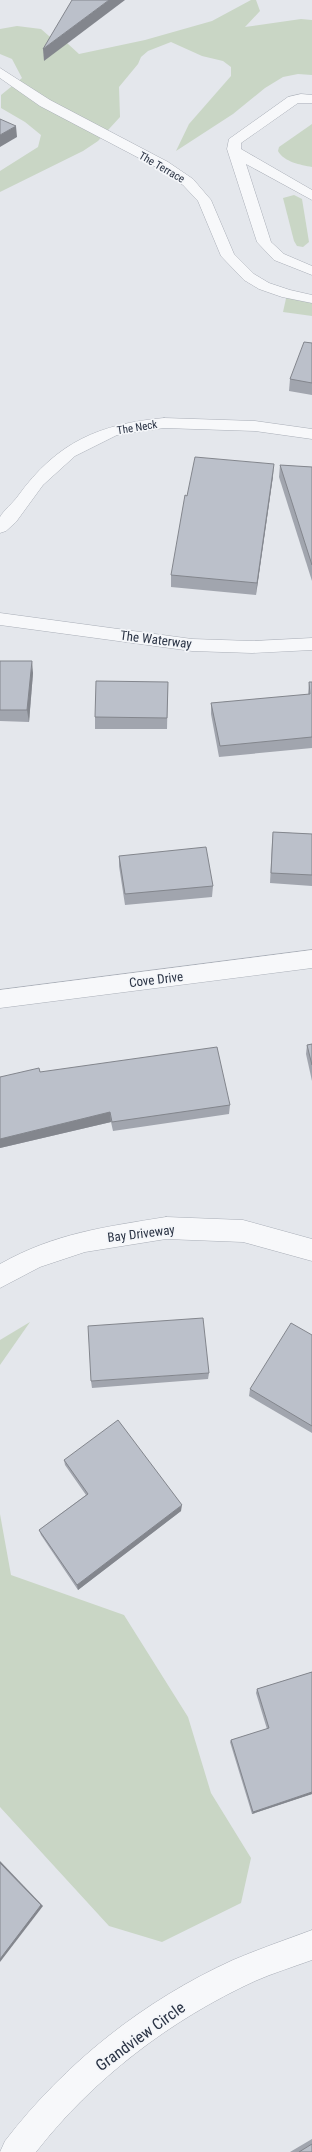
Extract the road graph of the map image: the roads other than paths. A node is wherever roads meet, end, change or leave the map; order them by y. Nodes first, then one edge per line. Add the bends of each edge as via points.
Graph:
1 (0, 72) edge
2 (312, 99) edge
3 (236, 154) junction
4 (312, 196) edge
5 (312, 271) edge
6 (312, 299) edge
7 (312, 434) edge
8 (0, 527) edge
9 (0, 619) edge
10 (312, 644) edge
11 (312, 960) edge
12 (0, 999) edge
13 (312, 1250) edge
14 (0, 1277) edge
15 (312, 1945) edge
16 (16, 2152) edge

1 - 6 street, The Terrace via 51,106 188,182 204,200 228,256 249,277 264,286
2 - 3 street via 293,100 234,142
3 - 4 street
3 - 5 street via 264,242 270,251 290,264
7 - 8 street, The Neck via 255,426 164,423 112,431 69,452 37,481 10,518
9 - 10 street, The Waterway via 192,645 252,647
11 - 12 street, Cove Drive
13 - 14 street, Bay Driveway via 243,1231 166,1228 85,1241 33,1258
15 - 16 street, Grandview Circle via 233,1975 160,2017 104,2059 71,2088

